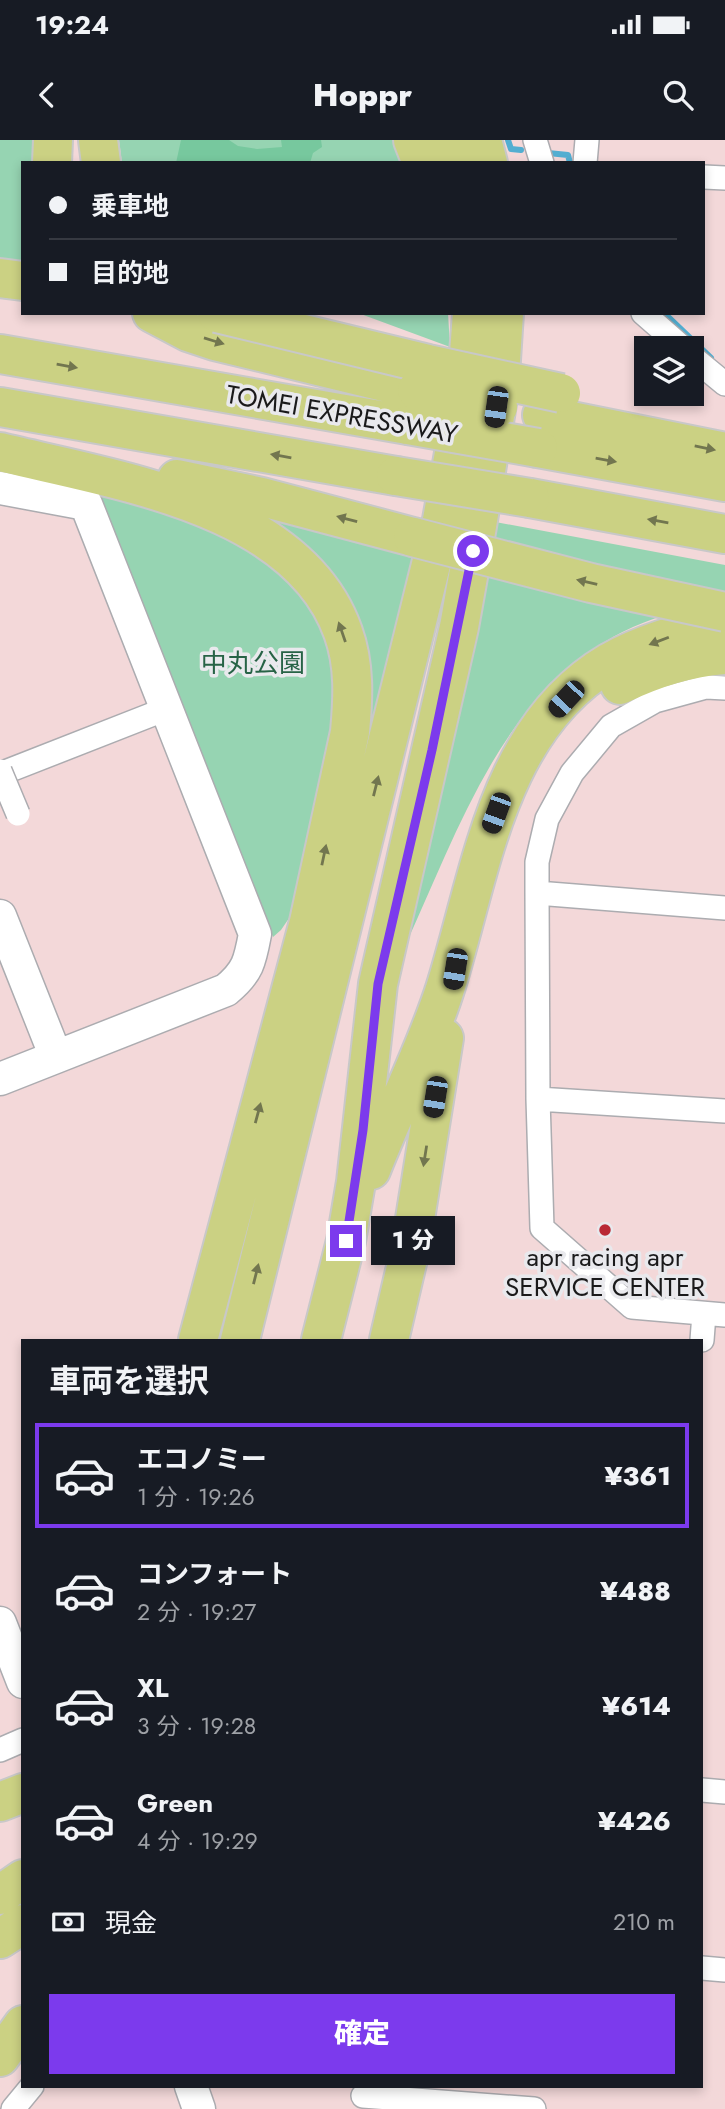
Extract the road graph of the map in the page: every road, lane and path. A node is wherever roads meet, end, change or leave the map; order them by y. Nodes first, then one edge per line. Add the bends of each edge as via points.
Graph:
1 (52, 140) edge
2 (97, 140) edge
3 (413, 140) edge
4 (450, 140) edge
5 (481, 140) edge
6 (534, 140) edge
7 (587, 140) edge
8 (52, 161) edge
9 (101, 161) edge
10 (421, 161) edge
11 (455, 161) edge
12 (487, 161) edge
13 (541, 161) edge
14 (585, 161) edge
15 (705, 177) edge
16 (725, 178) edge
17 (0, 278) edge
18 (21, 281) edge
19 (156, 315) edge
20 (225, 315) edge
21 (322, 315) edge
22 (504, 315) edge
23 (645, 315) edge
24 (469, 325) edge
25 (669, 336) edge
26 (0, 354) edge
27 (704, 367) edge
28 (725, 384) edge
29 (0, 407) edge
30 (413, 408) junction
31 (547, 419) junction
32 (725, 425) edge
33 (0, 452) edge
34 (725, 452) edge
35 (725, 482) edge
36 (0, 488) edge
37 (725, 534) edge
38 (725, 612) edge
39 (725, 623) edge
40 (725, 655) edge
41 (725, 688) edge
42 (166, 709) junction
43 (0, 772) edge
44 (18, 814) dead end
45 (478, 872) junction
46 (537, 893) junction
47 (725, 908) edge
48 (0, 916) edge
49 (309, 922) junction
50 (459, 943) junction
51 (56, 1057) junction
52 (307, 1067) junction
53 (0, 1079) edge
54 (538, 1099) junction
55 (299, 1105) junction
56 (725, 1111) edge
57 (228, 1227) junction
58 (346, 1241) junction
59 (714, 1314) edge
60 (198, 1339) edge
61 (240, 1339) edge
62 (321, 1339) edge
63 (389, 1339) edge
64 (702, 1339) edge
65 (0, 1623) edge
66 (21, 1677) edge
67 (21, 1741) edge
68 (0, 1750) edge
69 (703, 1790) edge
70 (725, 1792) edge
71 (21, 1794) edge
72 (0, 1802) edge
73 (703, 1968) edge
74 (725, 1970) edge
75 (21, 2028) edge
76 (0, 2057) edge
77 (30, 2088) edge
78 (192, 2088) edge
79 (364, 2097) edge
80 (13, 2109) edge
81 (199, 2109) edge
82 (534, 2109) edge

1 - 8 highway
2 - 9 highway
3 - 10 highway
4 - 11 highway
5 - 12 highway
6 - 13 street
7 - 14 street
15 - 16 street
17 - 18 highway
19 -> 30 highway via 179,328
20 - 31 highway, bridge via 428,364
21 - 31 highway, bridge via 453,363
22 - 58 highway via 496,412 459,627 378,984
23 - 25 street
52 -> 24 highway via 442,520 461,419
26 -> 30 highway, TOMEI EXPRESSWAY
27 - 28 street
37 -> 29 highway, TOMEI EXPRESSWAY, bridge
30 - 31 highway, TOMEI EXPRESSWAY, bridge
31 - 32 highway
31 -> 34 highway
31 -> 35 highway, TOMEI EXPRESSWAY
38 -> 33 highway, bridge via 540,571 204,484
49 -> 33 highway via 352,706 350,657 321,589 260,536 209,510 144,488
36 - 42 street via 86,504
39 -> 45 highway via 634,651 602,668 566,699 546,720 514,771
40 - 45 highway via 638,676 568,722 512,796
41 - 46 street via 706,687 655,701 611,726 572,773 547,819 537,862
42 - 43 street
42 - 51 street via 255,934 250,959 242,977 226,989
43 - 44 street, bridge
45 - 50 highway
46 - 47 street
46 - 54 street
48 - 51 street
49 - 52 highway
57 -> 49 highway
50 - 58 highway via 428,1038
50 -> 63 highway via 410,1250
51 - 53 street
52 - 55 highway
54 - 56 street
54 - 59 street via 542,1228 632,1307
55 - 57 highway
61 -> 55 highway
57 - 60 highway
58 - 62 highway
59 - 64 street
65 - 66 street
67 - 68 street
69 - 70 street
71 - 72 highway
73 - 74 street
75 - 76 highway
77 - 80 street
78 - 81 street
79 - 82 street

